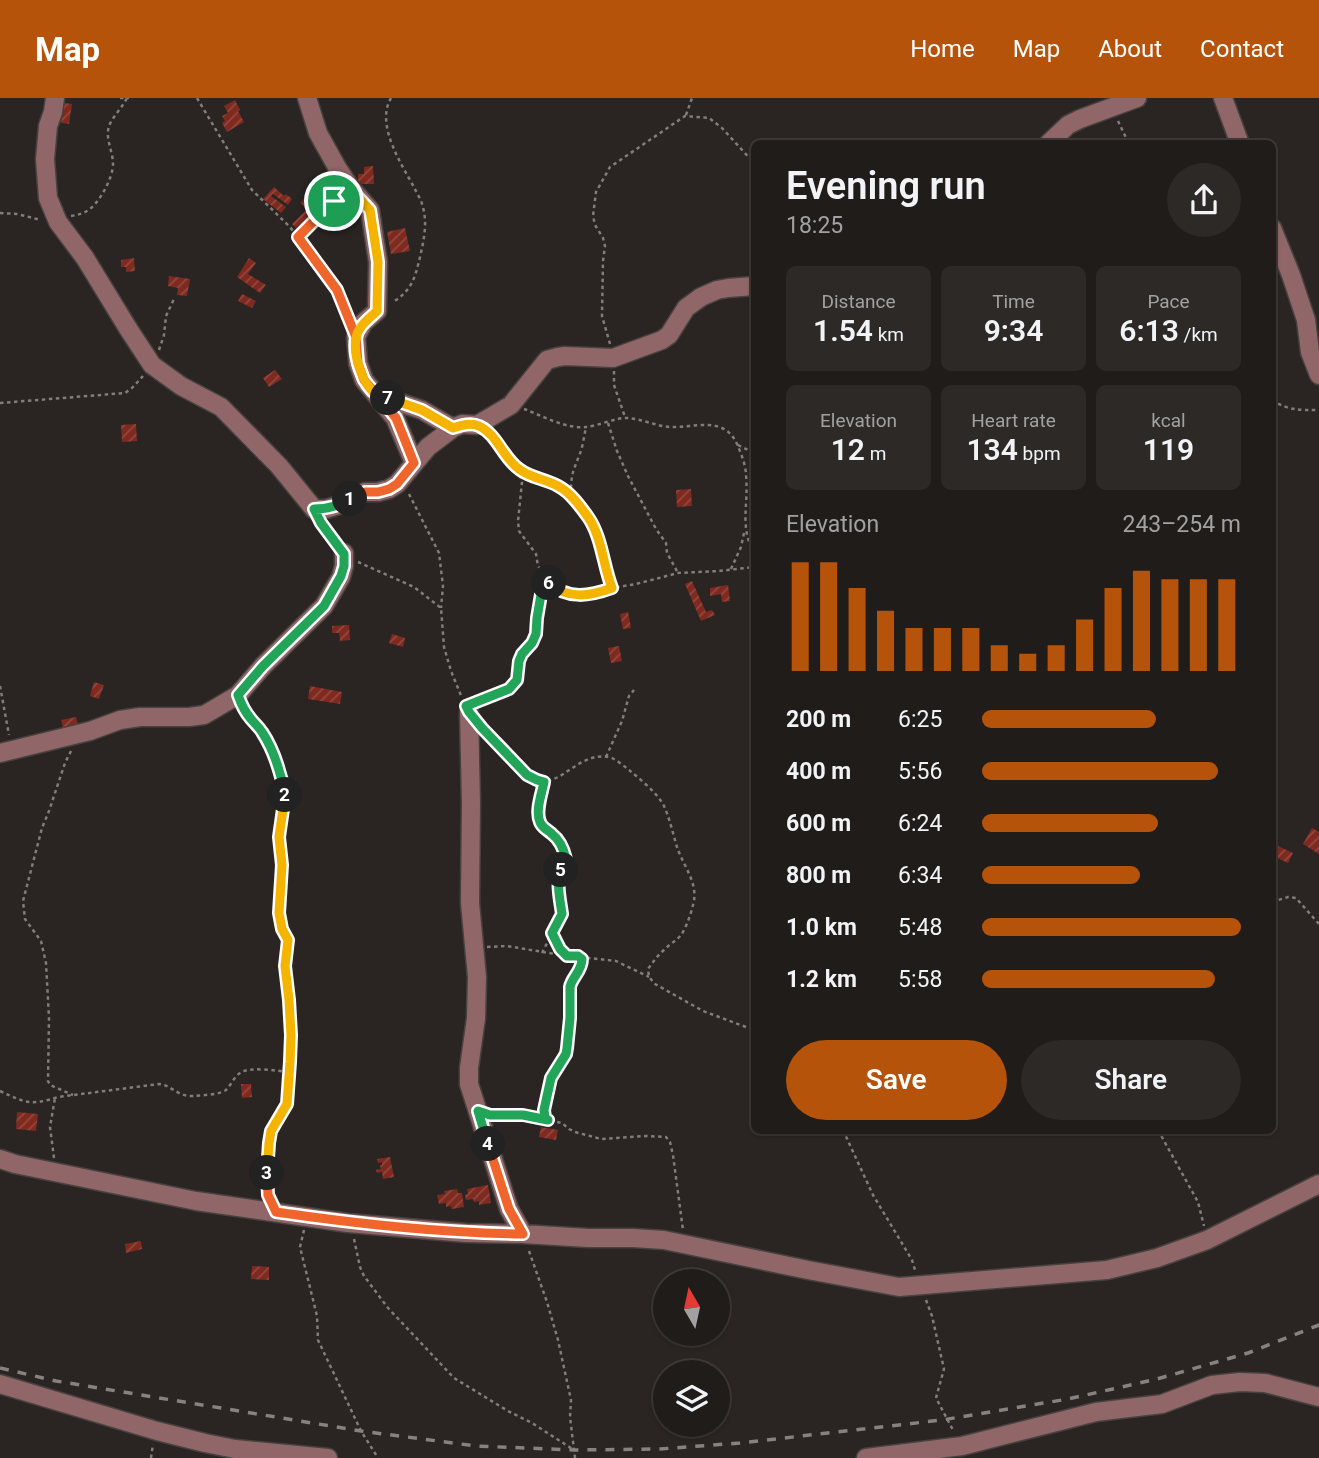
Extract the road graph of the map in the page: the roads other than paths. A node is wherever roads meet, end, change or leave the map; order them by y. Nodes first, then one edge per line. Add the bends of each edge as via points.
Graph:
1 (55, 98) edge
2 (307, 98) edge
3 (1137, 98) edge
4 (1223, 98) edge
5 (1052, 140) edge
6 (1239, 140) edge
7 (1276, 238) edge
8 (751, 286) edge
9 (1319, 375) edge
10 (377, 395) junction
11 (453, 428) junction
12 (409, 468) junction
13 (344, 554) road end
14 (467, 709) road end
15 (6, 751) edge
16 (0, 1159) edge
17 (1319, 1184) edge
18 (523, 1234) junction
19 (0, 1384) edge
20 (1319, 1397) edge
21 (328, 1458) edge
22 (866, 1458) edge

1 - 12 street via 44,159 48,198 57,220 152,365 222,407 314,509 389,489
2 - 10 street via 318,133 349,187 370,210 378,262 377,311 356,337 364,380
3 - 5 street via 1092,113 1068,125
4 - 6 street
7 - 9 street via 1306,320
8 - 11 street via 716,290 701,297 686,307 662,340 613,358 547,360 511,405 477,425
10 - 11 street via 422,410
10 - 12 street via 396,418
11 - 12 street
13 - 15 street via 341,576 324,606 238,695 204,715 120,720
14 - 18 street via 470,903 477,977 469,1084 509,1209
16 - 18 street via 196,1201 348,1223
17 - 18 street via 1207,1240 1157,1258 1107,1270 899,1287 664,1240
19 - 21 street via 205,1443
20 - 22 street via 1265,1383 1212,1385 1162,1404 1096,1412 962,1446

